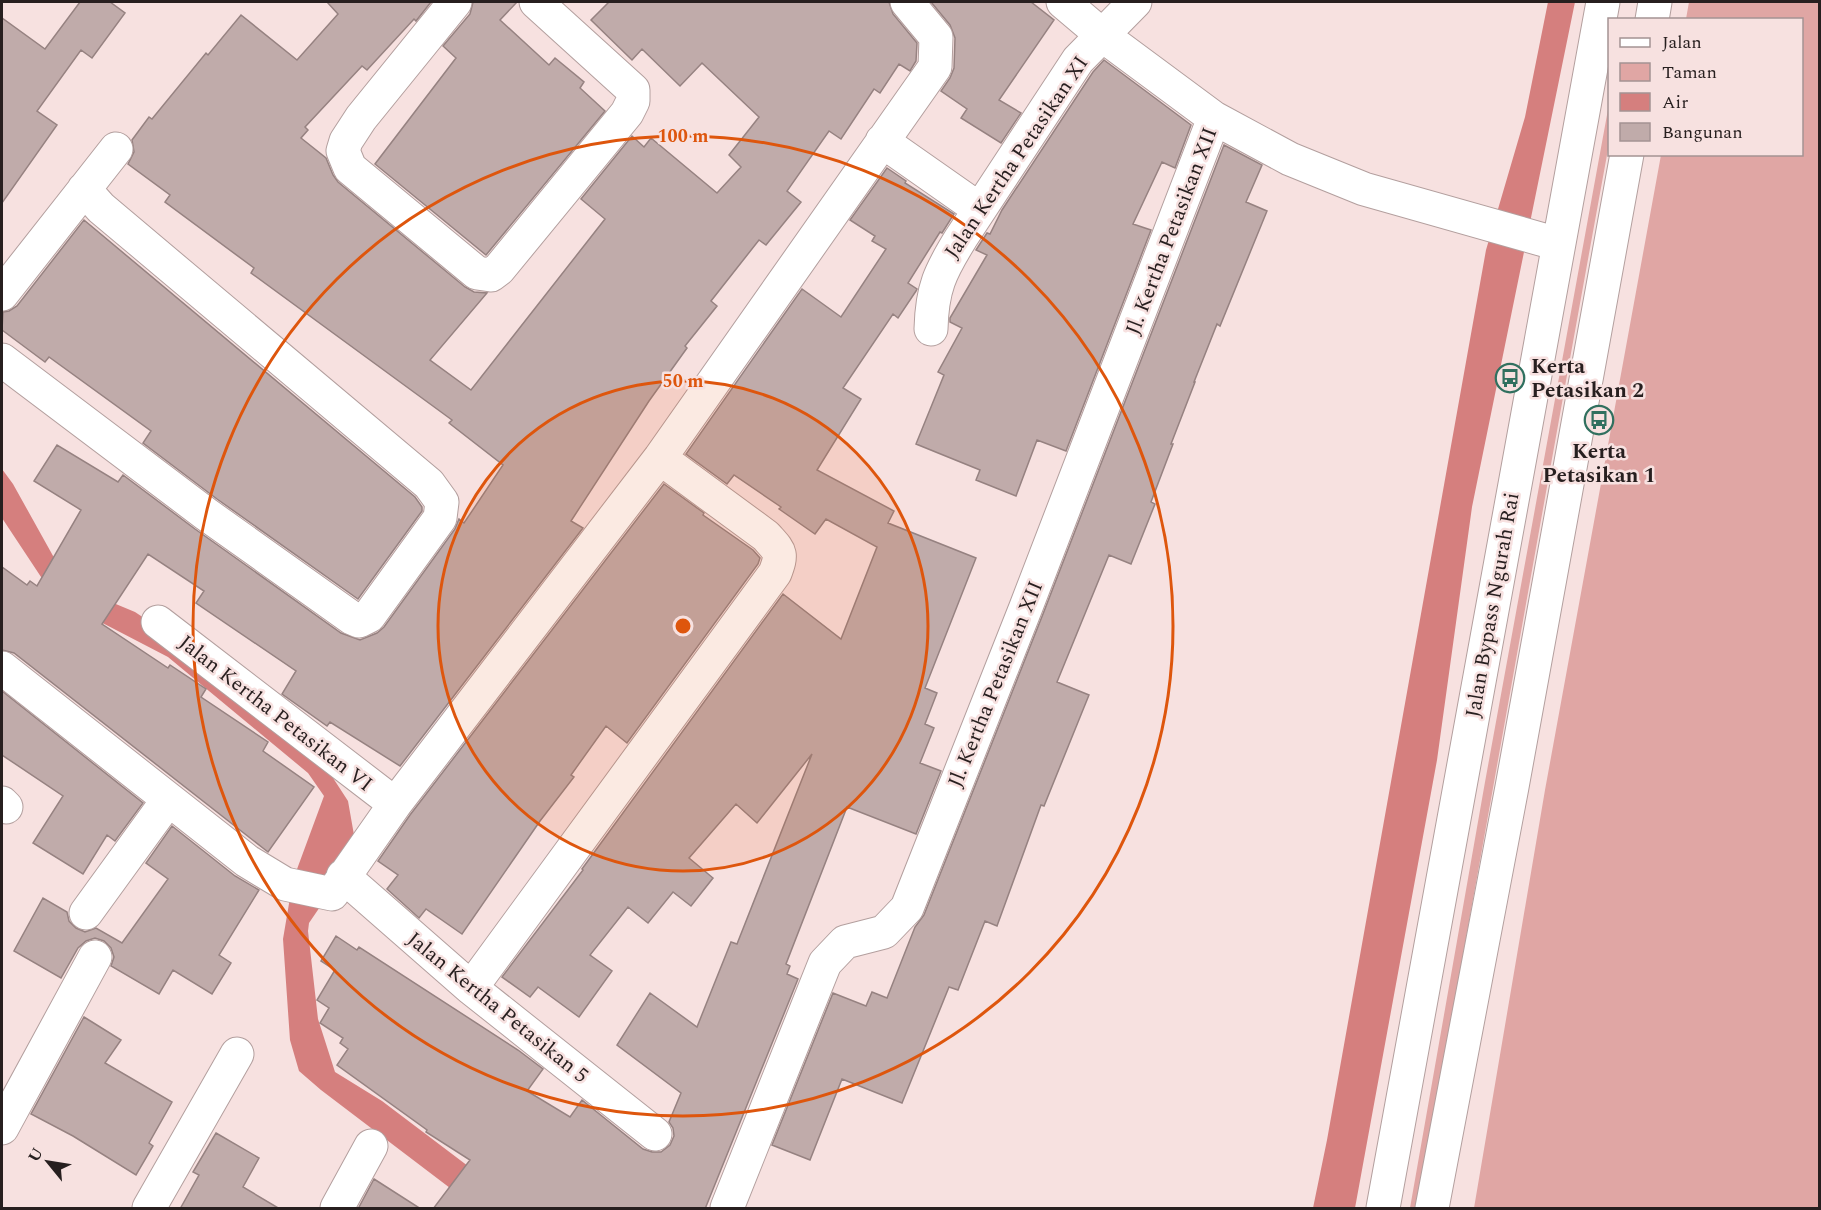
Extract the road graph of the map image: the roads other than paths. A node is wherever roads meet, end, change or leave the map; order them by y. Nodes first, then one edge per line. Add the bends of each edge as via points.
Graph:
1 (455, 2) edge
2 (536, 2) edge
3 (907, 2) edge
4 (1063, 2) edge
5 (1135, 2) edge
6 (1603, 2) edge
7 (1655, 2) edge
8 (1652, 18) edge
9 (1102, 35) junction
10 (1214, 118) junction
11 (882, 141) junction
12 (116, 149) dead end
13 (1627, 156) edge
14 (84, 189) junction
15 (979, 209) junction
16 (1547, 240) junction
17 (2, 294) edge
18 (931, 329) dead end
19 (2, 360) edge
20 (660, 458) junction
21 (158, 622) dead end
22 (2, 668) edge
23 (168, 800) junction
24 (395, 804) junction
25 (338, 885) junction
26 (86, 913) dead end
27 (94, 957) dead end
28 (471, 988) junction
29 (237, 1054) dead end
30 (2, 1128) edge
31 (655, 1134) dead end
32 (371, 1146) dead end
33 (148, 1209) edge
34 (337, 1209) edge
35 (727, 1209) edge
36 (1383, 1209) edge
37 (1432, 1209) edge

1 - 2 main road via 361,118 343,151 350,168 477,273 491,275 633,101 633,90
3 - 11 main road via 936,37 935,67
4 - 9 main road
5 - 9 main road, Jalan Kertha Petasikan XI
6 - 16 main road, Jalan Bypass Ngurah Rai
7 - 8 main road
9 - 10 main road
9 - 15 main road, Jalan Kertha Petasikan XI via 1078,60
10 - 16 main road via 1290,159 1364,189
10 - 35 main road, Jl. Kertha Petasikan XII via 907,909 884,932 845,942 825,963
11 - 15 main road
11 - 20 main road
12 - 14 main road
13 - 37 main road
14 - 17 main road
14 - 19 main road via 101,208 429,484 442,502 440,518 369,616 359,621 206,514
15 - 18 main road, Jalan Kertha Petasikan XI via 943,266 932,301
16 - 36 main road, Jalan Bypass Ngurah Rai
20 - 24 main road
20 - 28 main road via 766,536 780,551 780,559 775,573
21 - 24 main road, Jalan Kertha Petasikan VI
22 - 23 main road
23 - 25 main road via 247,861 285,884
23 - 26 main road
24 - 25 main road
25 - 28 main road, Jalan Kertha Petasikan 5
27 - 30 main road
28 - 31 main road, Jalan Kertha Petasikan 5
29 - 33 main road
32 - 34 main road

